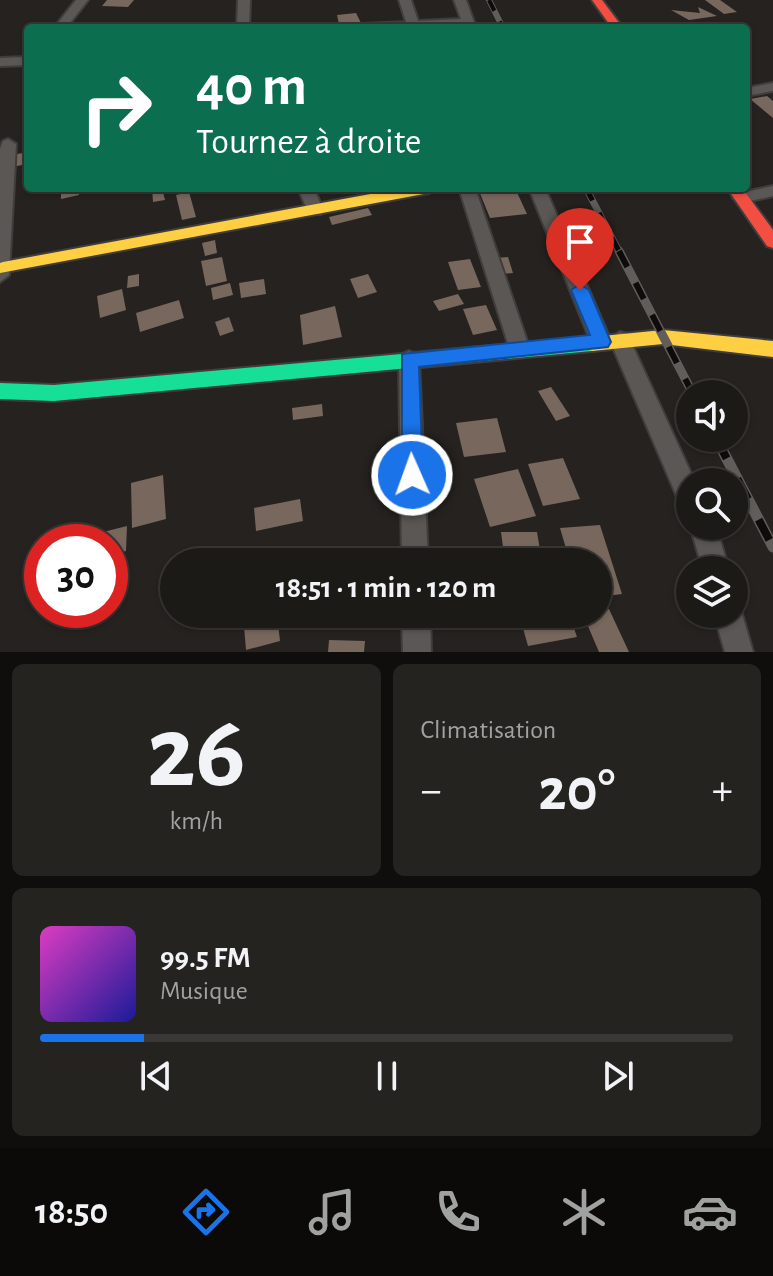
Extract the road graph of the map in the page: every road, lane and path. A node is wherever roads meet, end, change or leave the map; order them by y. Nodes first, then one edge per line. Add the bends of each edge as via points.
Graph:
1 (82, 0) edge
2 (244, 0) edge
3 (405, 0) edge
4 (460, 0) edge
5 (597, 0) edge
6 (63, 24) edge
7 (243, 24) edge
8 (412, 24) edge
9 (469, 24) edge
10 (615, 24) edge
11 (24, 61) edge
12 (0, 62) edge
13 (773, 87) edge
14 (750, 91) edge
15 (8, 144) dead end
16 (773, 191) edge
17 (308, 192) edge
18 (408, 192) edge
19 (468, 192) edge
20 (539, 192) edge
21 (737, 193) edge
22 (315, 210) junction
23 (773, 242) edge
24 (2, 271) edge
25 (611, 341) junction
26 (773, 349) edge
27 (520, 350) junction
28 (409, 360) junction
29 (0, 391) edge
30 (676, 470) edge
31 (415, 548) edge
32 (416, 628) edge
33 (732, 628) edge
34 (417, 652) edge
35 (739, 652) edge

1 - 6 street
2 - 7 street
3 - 8 street
4 - 9 street
5 - 10 street
11 - 12 street
13 - 14 street
15 - 24 street
16 - 21 street
17 - 22 street
18 - 22 street
19 - 27 street
20 - 25 street
21 - 23 street
22 - 24 street
25 - 26 street via 663,337
25 - 27 street
25 - 30 street
27 - 28 street
28 - 29 street via 54,393
28 - 31 street
32 - 34 street
33 - 35 street

